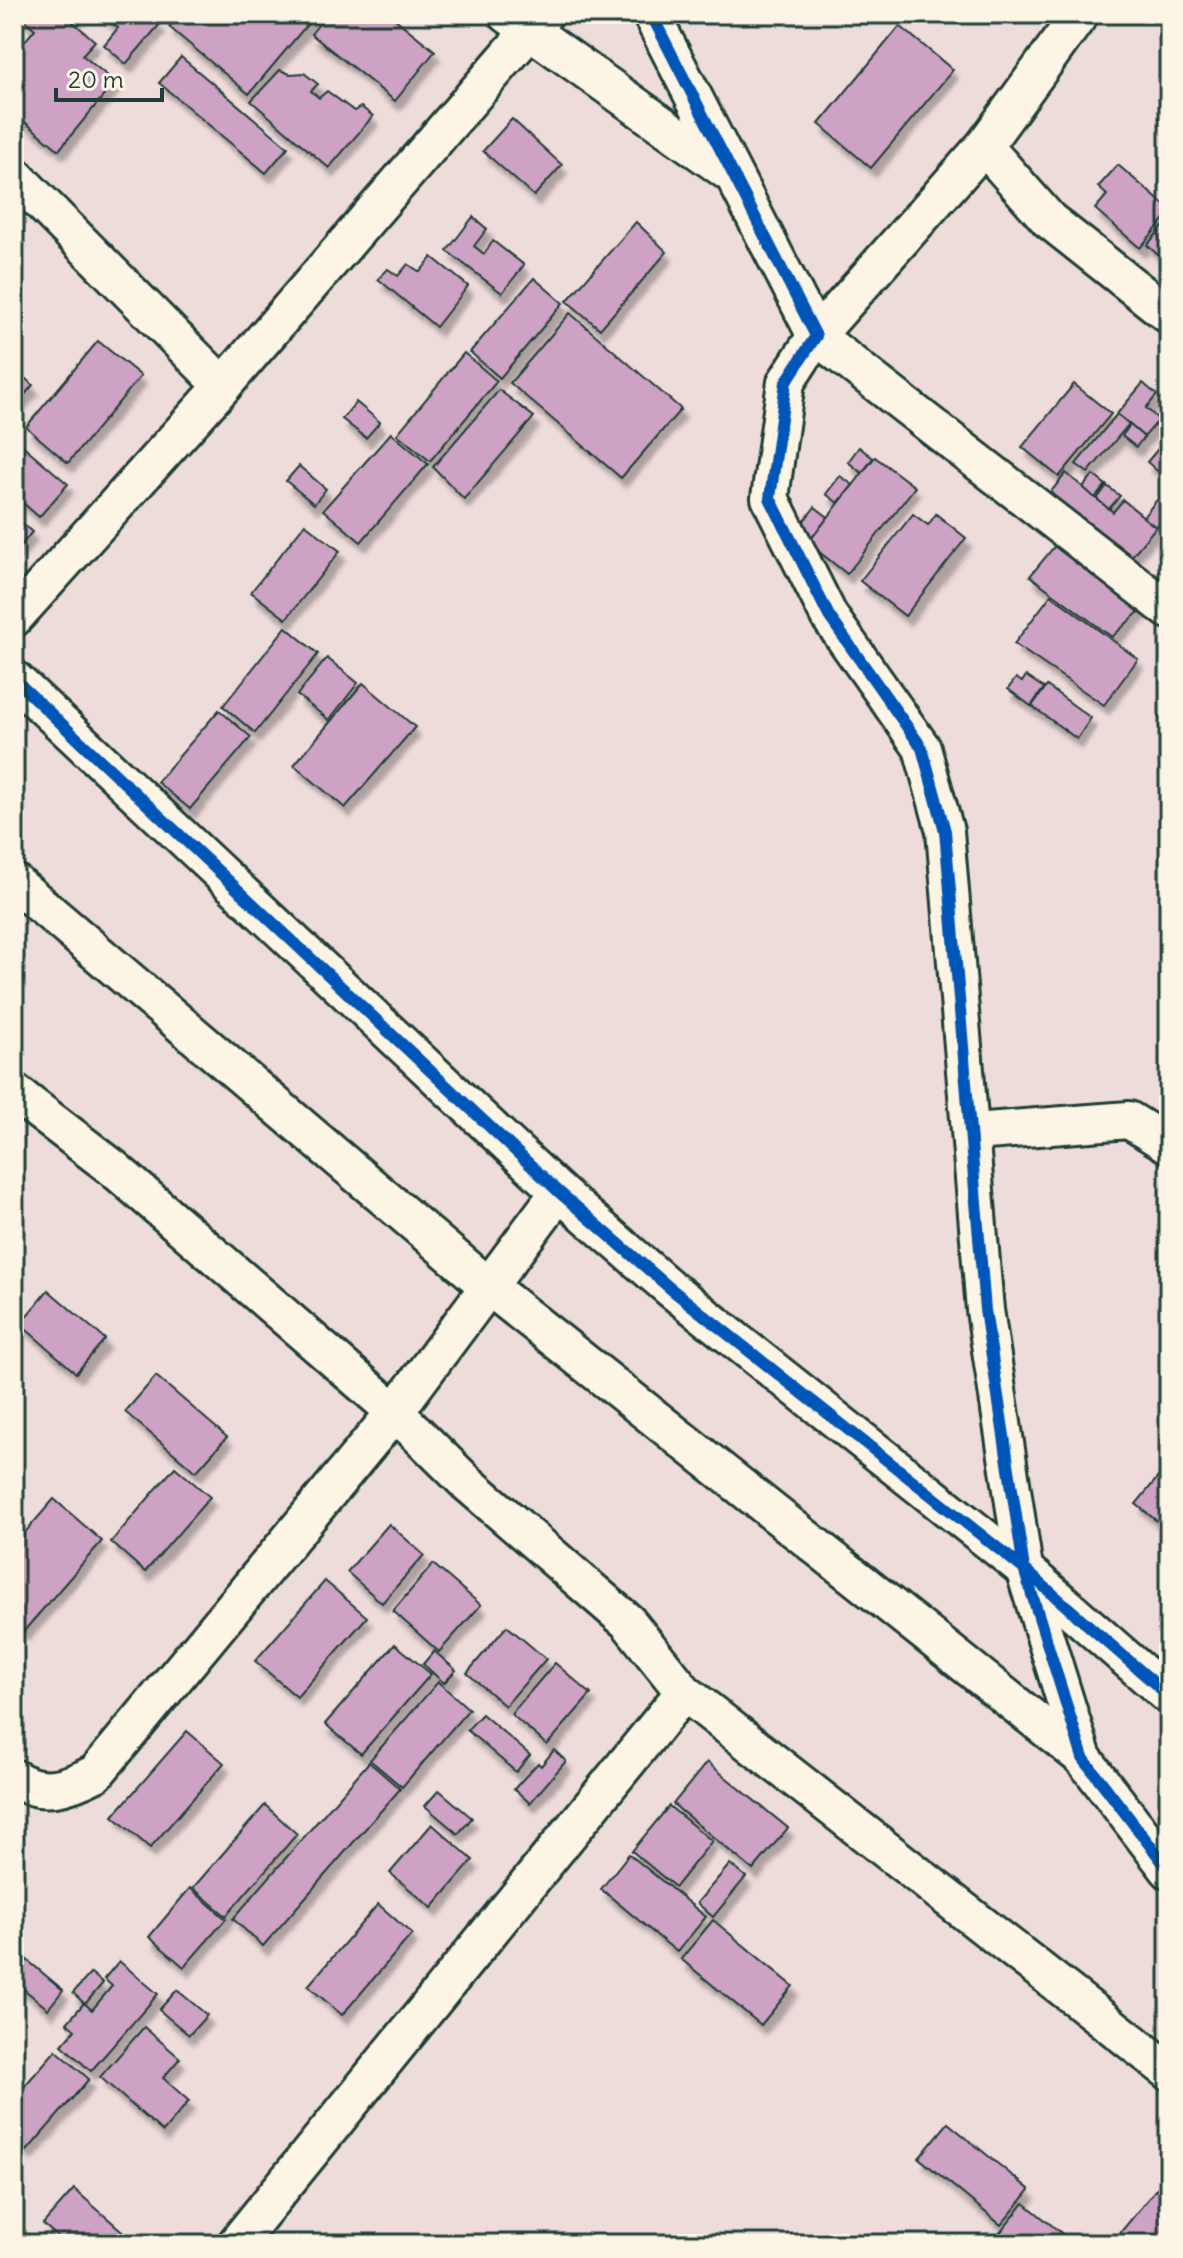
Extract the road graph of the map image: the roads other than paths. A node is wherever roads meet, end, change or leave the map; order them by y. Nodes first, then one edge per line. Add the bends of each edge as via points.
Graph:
1 (651, 14) edge
2 (1080, 14) edge
3 (526, 19) edge
4 (984, 146) junction
5 (14, 175) edge
6 (733, 175) junction
7 (1169, 315) edge
8 (816, 336) junction
9 (223, 386) junction
10 (1169, 610) edge
11 (14, 618) edge
12 (14, 679) edge
13 (14, 882) edge
14 (14, 1092) edge
15 (973, 1132) junction
16 (1169, 1145) edge
17 (559, 1192) junction
18 (488, 1286) junction
19 (395, 1412) junction
20 (1024, 1569) junction
21 (684, 1692) junction
22 (1169, 1696) edge
23 (1083, 1758) junction
24 (14, 1778) edge
25 (1169, 1870) edge
26 (1169, 2071) edge
27 (236, 2244) edge

1 - 6 street
2 - 4 street
3 - 6 street
3 - 9 street
4 - 7 street via 1049,220
4 - 8 street
5 - 9 street
6 - 8 street
8 - 10 street
8 - 15 street via 786,382 770,498 829,616 922,748 945,831
9 - 11 street
12 - 17 street
13 - 18 street
14 - 19 street via 113,1168
15 - 16 street via 1129,1120
15 - 20 street via 985,1310
17 - 18 street
17 - 20 street via 671,1289
18 - 19 street
18 - 23 street
19 - 21 street via 466,1482 628,1622
19 - 24 street via 96,1773 64,1789 26,1787
20 - 22 street
20 - 23 street
21 - 26 street
21 - 27 street
23 - 25 street

